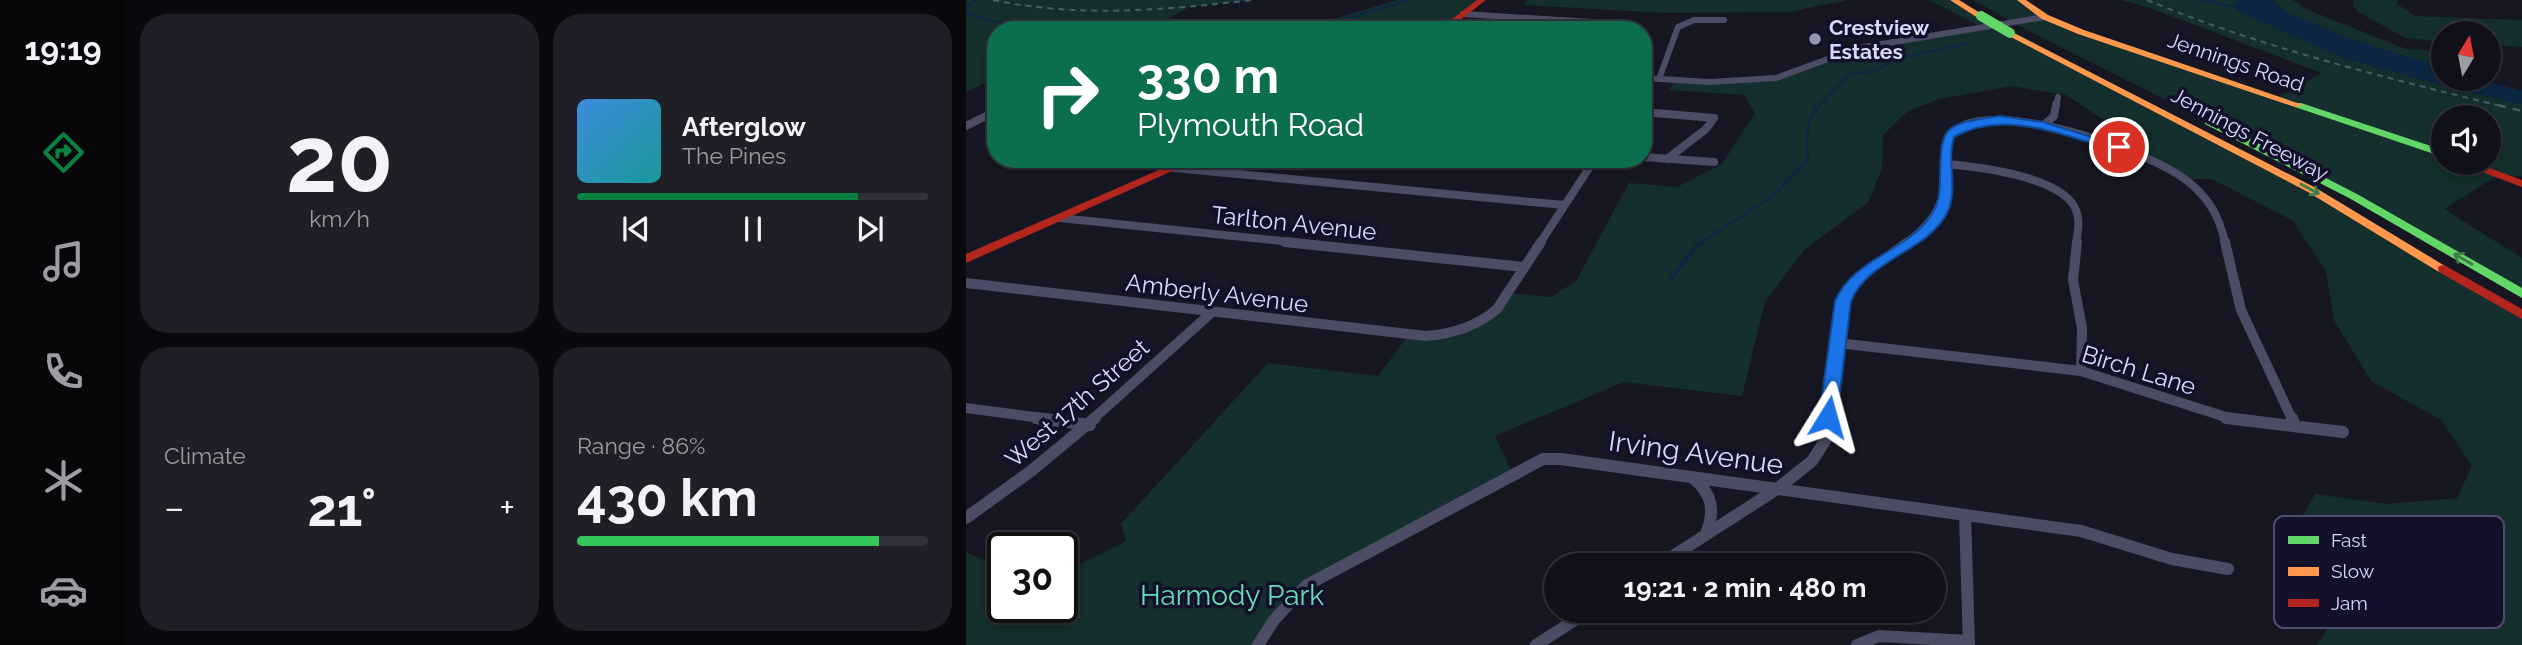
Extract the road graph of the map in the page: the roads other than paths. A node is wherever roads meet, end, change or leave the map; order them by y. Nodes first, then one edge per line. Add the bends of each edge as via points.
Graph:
1 (1482, 0) edge
2 (1954, 0) edge
3 (1973, 0) edge
4 (2021, 0) edge
5 (1463, 14) junction
6 (1989, 15) junction
7 (2045, 17) junction
8 (1724, 20) dead end
9 (1454, 21) edge
10 (1577, 21) edge
11 (2019, 32) junction
12 (1652, 79) edge
13 (1658, 79) junction
14 (2058, 97) dead end
15 (1652, 113) edge
16 (987, 116) edge
17 (2043, 125) junction
18 (966, 126) edge
19 (2431, 150) edge
20 (1652, 158) edge
21 (1667, 159) junction
22 (1714, 162) dead end
23 (1947, 164) junction
24 (1174, 168) joint
25 (1589, 168) edge
26 (2498, 175) edge
27 (2522, 184) edge
28 (1564, 205) junction
29 (1060, 218) junction
30 (966, 259) edge
31 (1524, 267) junction
32 (966, 283) edge
33 (2522, 294) edge
34 (1211, 313) junction
35 (2522, 315) edge
36 (1838, 344) junction
37 (2081, 371) junction
38 (966, 408) edge
39 (1090, 425) junction
40 (2295, 425) junction
41 (2343, 432) dead end
42 (1691, 477) junction
43 (1777, 489) junction
44 (1965, 515) junction
45 (966, 519) edge
46 (1706, 534) junction
47 (1677, 553) edge
48 (2228, 569) dead end
49 (1570, 623) edge
50 (1969, 643) edge
51 (1258, 645) edge
52 (1536, 645) edge
53 (1857, 645) edge

1 - 5 main road
2 - 6 main road, Jennings Freeway
3 - 6 main road, Jennings Freeway
4 - 7 main road, Jennings Road
5 - 9 main road
5 - 10 street
6 - 11 main road, Jennings Freeway, bridge
7 - 13 street via 1858,48 1776,78 1741,82
7 - 19 main road, Jennings Road
8 - 13 street via 1696,20 1678,27
33 -> 11 main road, Jennings Freeway via 2353,196
11 -> 35 main road, Jennings Freeway via 2312,190
12 - 13 street
14 - 17 street via 2054,116
15 - 21 street via 1714,118
16 - 18 street
17 - 23 street via 1999,120 1969,124 1949,135
17 - 40 street via 2119,147 2169,168 2214,208 2241,310
20 - 21 street
21 - 22 street
23 - 36 street via 1940,213 1926,230 1863,274 1847,291
23 - 37 street via 1977,166 2024,180 2064,195 2073,204 2078,214 2073,278 2082,328
24 - 28 street
24 - 29 main road
25 - 28 street
26 - 27 main road
28 - 31 street
29 - 30 main road
29 - 31 street, Tarlton Avenue
31 - 34 street, Amberly Avenue via 1487,319 1440,337
32 - 34 street, Amberly Avenue
34 - 39 street, West 17th Street
36 - 37 street, Birch Lane
36 - 43 street via 1825,441 1812,461
37 - 40 street, Birch Lane via 2238,421
38 - 39 street
39 - 45 street, West 17th Street
40 - 41 street, Birch Lane
42 - 43 street, Irving Avenue
42 - 46 street via 1711,497 1713,518
42 - 51 street, Irving Avenue via 1543,459 1307,585
43 - 44 street, Irving Avenue
43 - 46 street
44 - 48 street, Irving Avenue via 2081,531 2172,559
44 - 50 street
46 - 47 street
49 - 52 street
50 - 53 street via 1879,636

